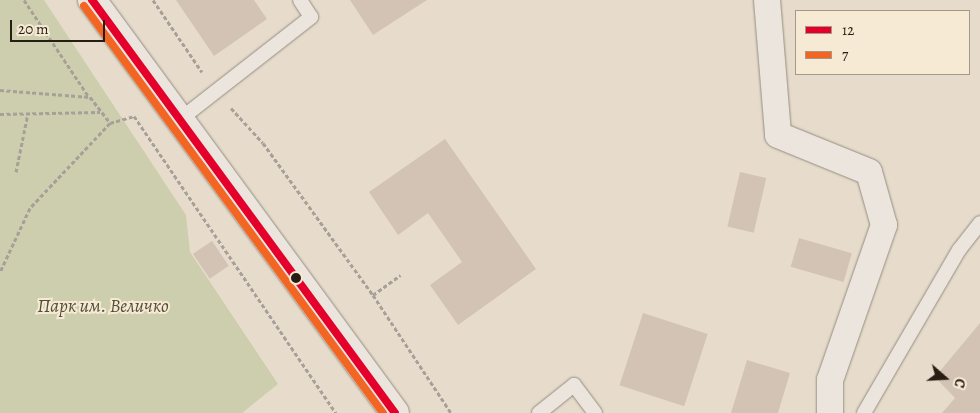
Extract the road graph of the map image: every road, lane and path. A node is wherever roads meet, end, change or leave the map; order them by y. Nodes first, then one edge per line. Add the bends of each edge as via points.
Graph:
1 (24, 0) edge
2 (92, 0) edge
3 (154, 0) edge
4 (300, 0) edge
5 (767, 0) edge
6 (0, 90) edge
7 (216, 92) junction
8 (90, 98) junction
9 (101, 112) junction
10 (28, 113) junction
11 (0, 114) edge
12 (178, 121) junction
13 (110, 123) junction
14 (16, 172) dead end
15 (980, 223) edge
16 (0, 272) edge
17 (401, 274) dead end
18 (373, 295) junction
19 (336, 413) edge
20 (395, 413) edge
21 (451, 413) edge
22 (539, 413) edge
23 (595, 413) edge
24 (830, 413) edge
25 (864, 413) edge

1 - 8 path
2 - 12 street
3 - 7 path
4 - 7 lane via 312,17
5 - 24 street via 778,135 869,172 884,225 830,380
6 - 8 path
7 - 12 lane
7 - 18 path via 263,143
8 - 9 path
9 - 10 path
9 - 13 path
10 - 11 path
10 - 14 path
12 - 20 street
13 - 16 path via 30,208
13 - 19 path via 134,116
15 - 25 lane via 959,250
17 - 18 path
18 - 21 path
22 - 23 lane via 574,385

